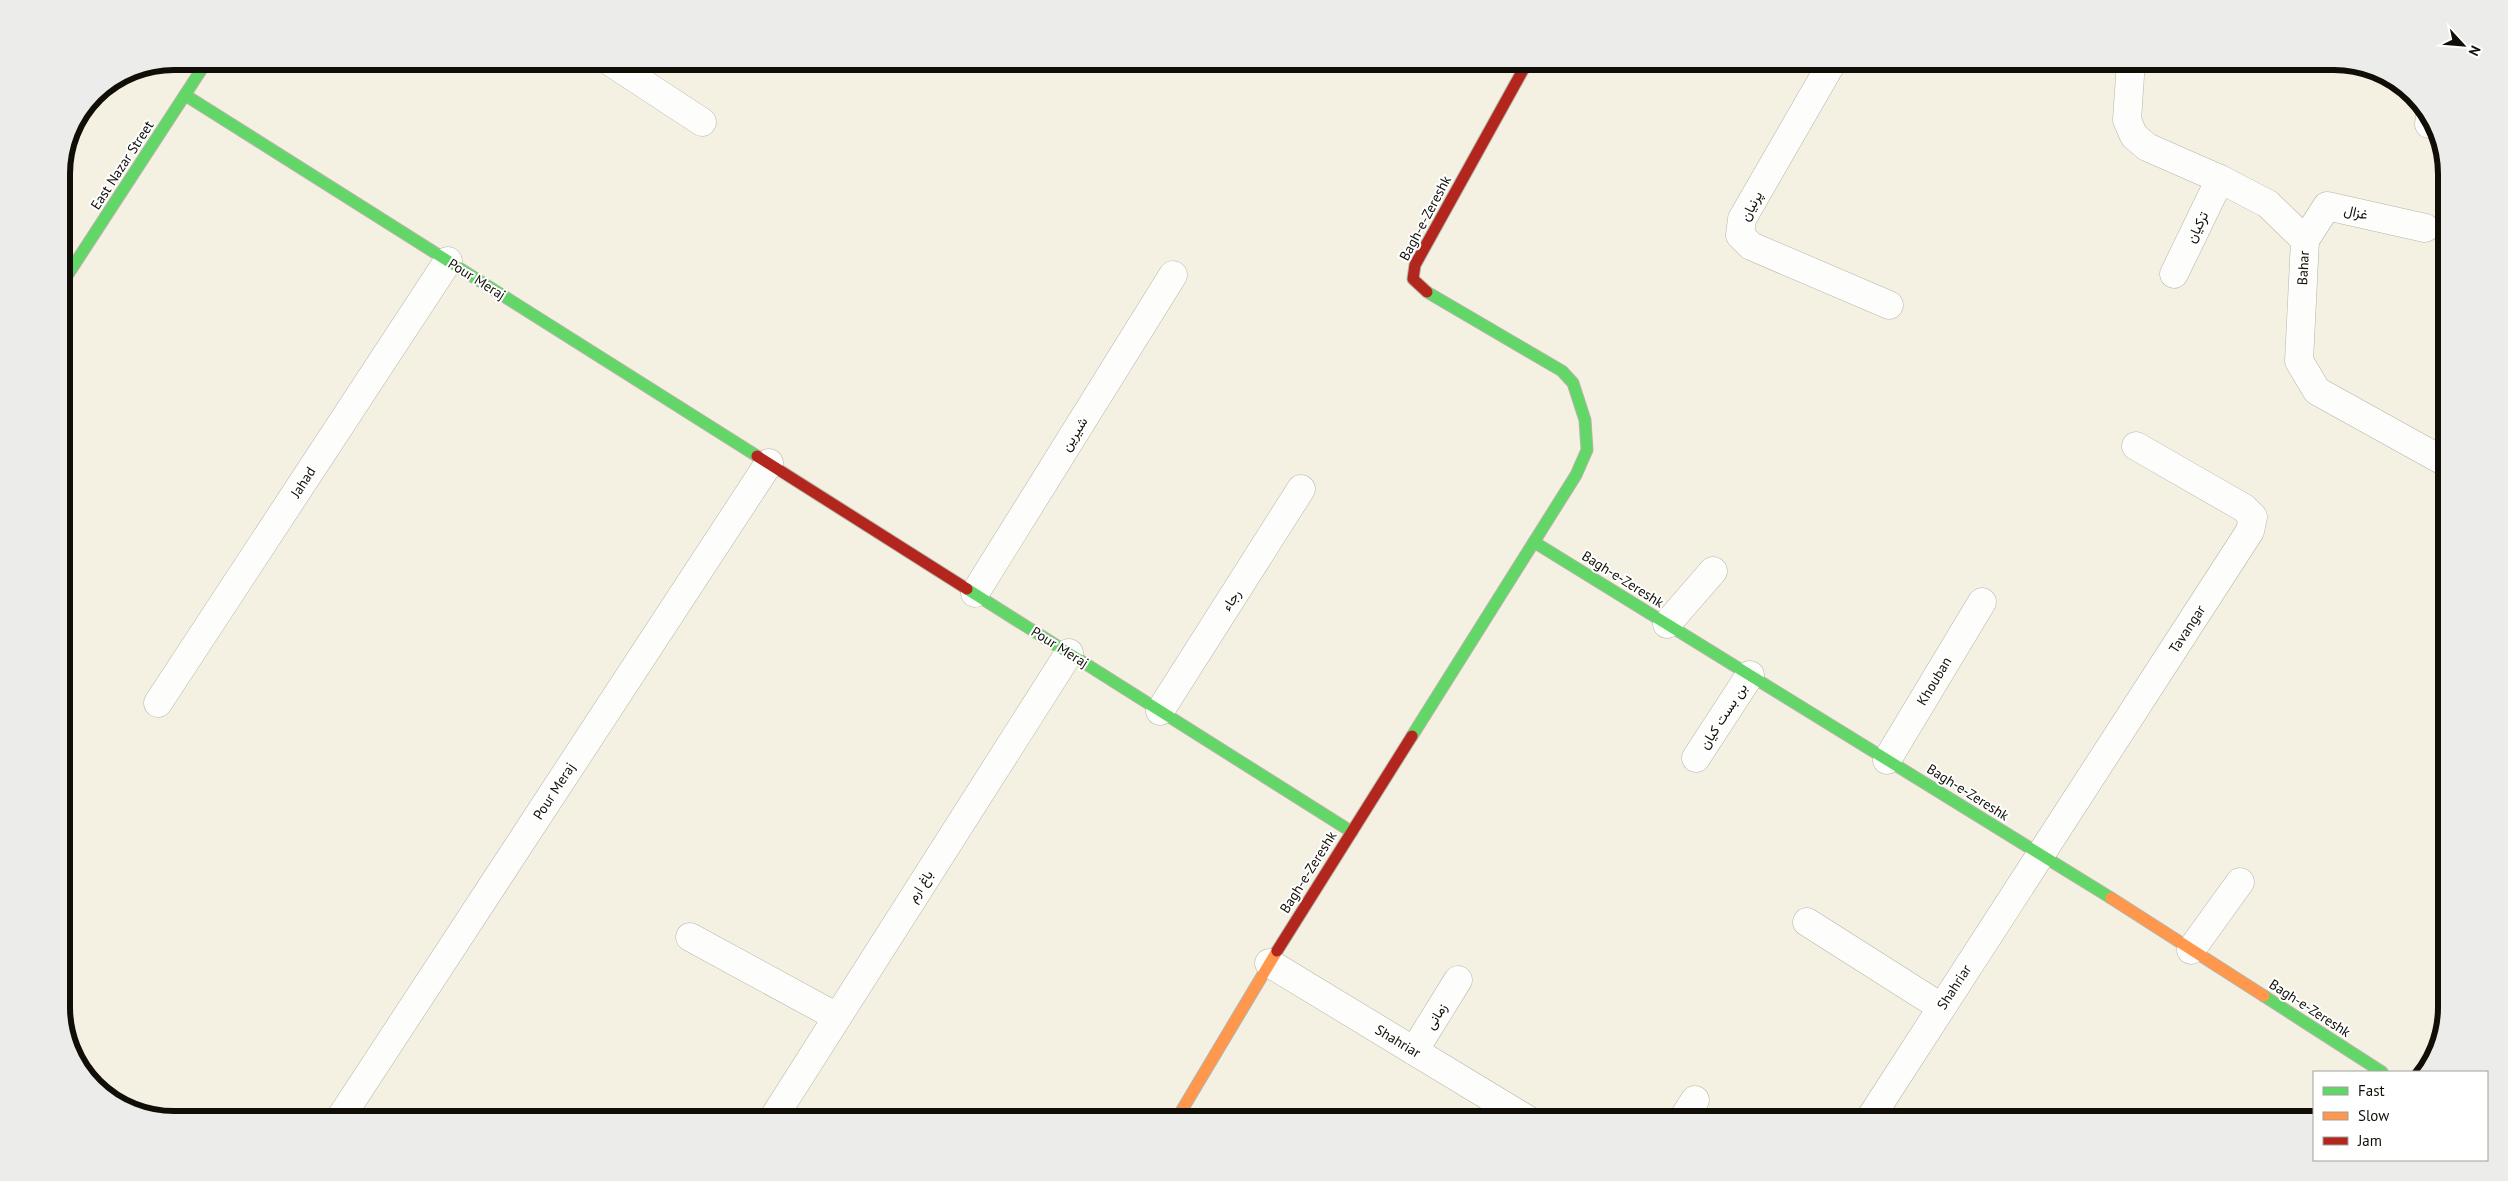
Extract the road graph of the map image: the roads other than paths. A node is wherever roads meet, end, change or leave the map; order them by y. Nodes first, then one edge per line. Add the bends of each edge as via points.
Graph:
1 (201, 70) edge
2 (623, 70) edge
3 (1523, 70) edge
4 (1828, 70) edge
5 (2130, 70) edge
6 (185, 95) junction
7 (702, 122) dead end
8 (2220, 180) junction
9 (2425, 228) dead end
10 (2305, 240) junction
11 (448, 261) junction
12 (70, 273) edge
13 (2174, 274) dead end
14 (1173, 275) dead end
15 (1889, 305) dead end
16 (2136, 446) dead end
17 (2438, 458) edge
18 (769, 463) junction
19 (1301, 489) dead end
20 (1534, 542) junction
21 (1713, 571) dead end
22 (975, 593) junction
23 (1982, 602) dead end
24 (1667, 624) junction
25 (1069, 653) junction
26 (1750, 675) junction
27 (158, 703) dead end
28 (1160, 710) junction
29 (1696, 758) dead end
30 (1887, 760) junction
31 (1352, 832) junction
32 (2040, 854) junction
33 (2240, 882) dead end
34 (1807, 922) dead end
35 (690, 937) dead end
36 (2191, 950) junction
37 (1269, 963) junction
38 (1458, 980) dead end
39 (1941, 1007) junction
40 (837, 1017) junction
41 (1414, 1051) junction
42 (2366, 1068) edge
43 (345, 1111) edge
44 (778, 1111) edge
45 (1181, 1111) edge
46 (1513, 1111) edge
47 (1875, 1111) edge

1 - 6 street, East Nazar Street
2 - 7 street
3 - 20 street, Bagh-e-Zereshk via 1414,265 1413,279 1428,293 1562,371 1573,383 1585,420 1586,450 1576,475
4 - 15 street, پرنیان via 1742,219 1740,235 1752,246
5 - 8 street, Bahar via 2127,120 2134,136 2147,147
6 - 11 street, Pour Meraj
6 - 12 street, East Nazar Street
8 - 10 street, Bahar via 2268,204
8 - 13 street, ترکیان
9 - 10 street, غزال via 2327,206
10 - 17 street, Bahar via 2299,361 2318,391
11 - 18 street, Pour Meraj
11 - 27 street, Jahad
14 - 22 street, شیرین
16 - 32 street, Tavangar via 2244,508 2253,517 2250,531
18 - 22 street, Pour Meraj
18 - 43 street, Pour Meraj
19 - 28 street, رجاء
20 - 24 street, Bagh-e-Zereshk
20 - 31 street, Bagh-e-Zereshk
21 - 24 street
22 - 25 street, Pour Meraj
23 - 30 street, Khouban
24 - 26 street, Bagh-e-Zereshk
25 - 28 street, Pour Meraj
25 - 40 street, باغ ارم
26 - 29 street, بن بست کیان
26 - 30 street, Bagh-e-Zereshk
28 - 31 street, Pour Meraj
30 - 32 street, Bagh-e-Zereshk
31 - 37 street, Bagh-e-Zereshk
32 - 36 street, Bagh-e-Zereshk
32 - 39 street, Shahriar
33 - 36 street
34 - 39 street
35 - 40 street
36 - 42 street, Bagh-e-Zereshk
37 - 41 street, Shahriar
37 - 45 street, Bagh-e-Zereshk
38 - 41 street, زمانی
39 - 47 street, Shahriar
40 - 44 street, باغ ارم
41 - 46 street, Shahriar

